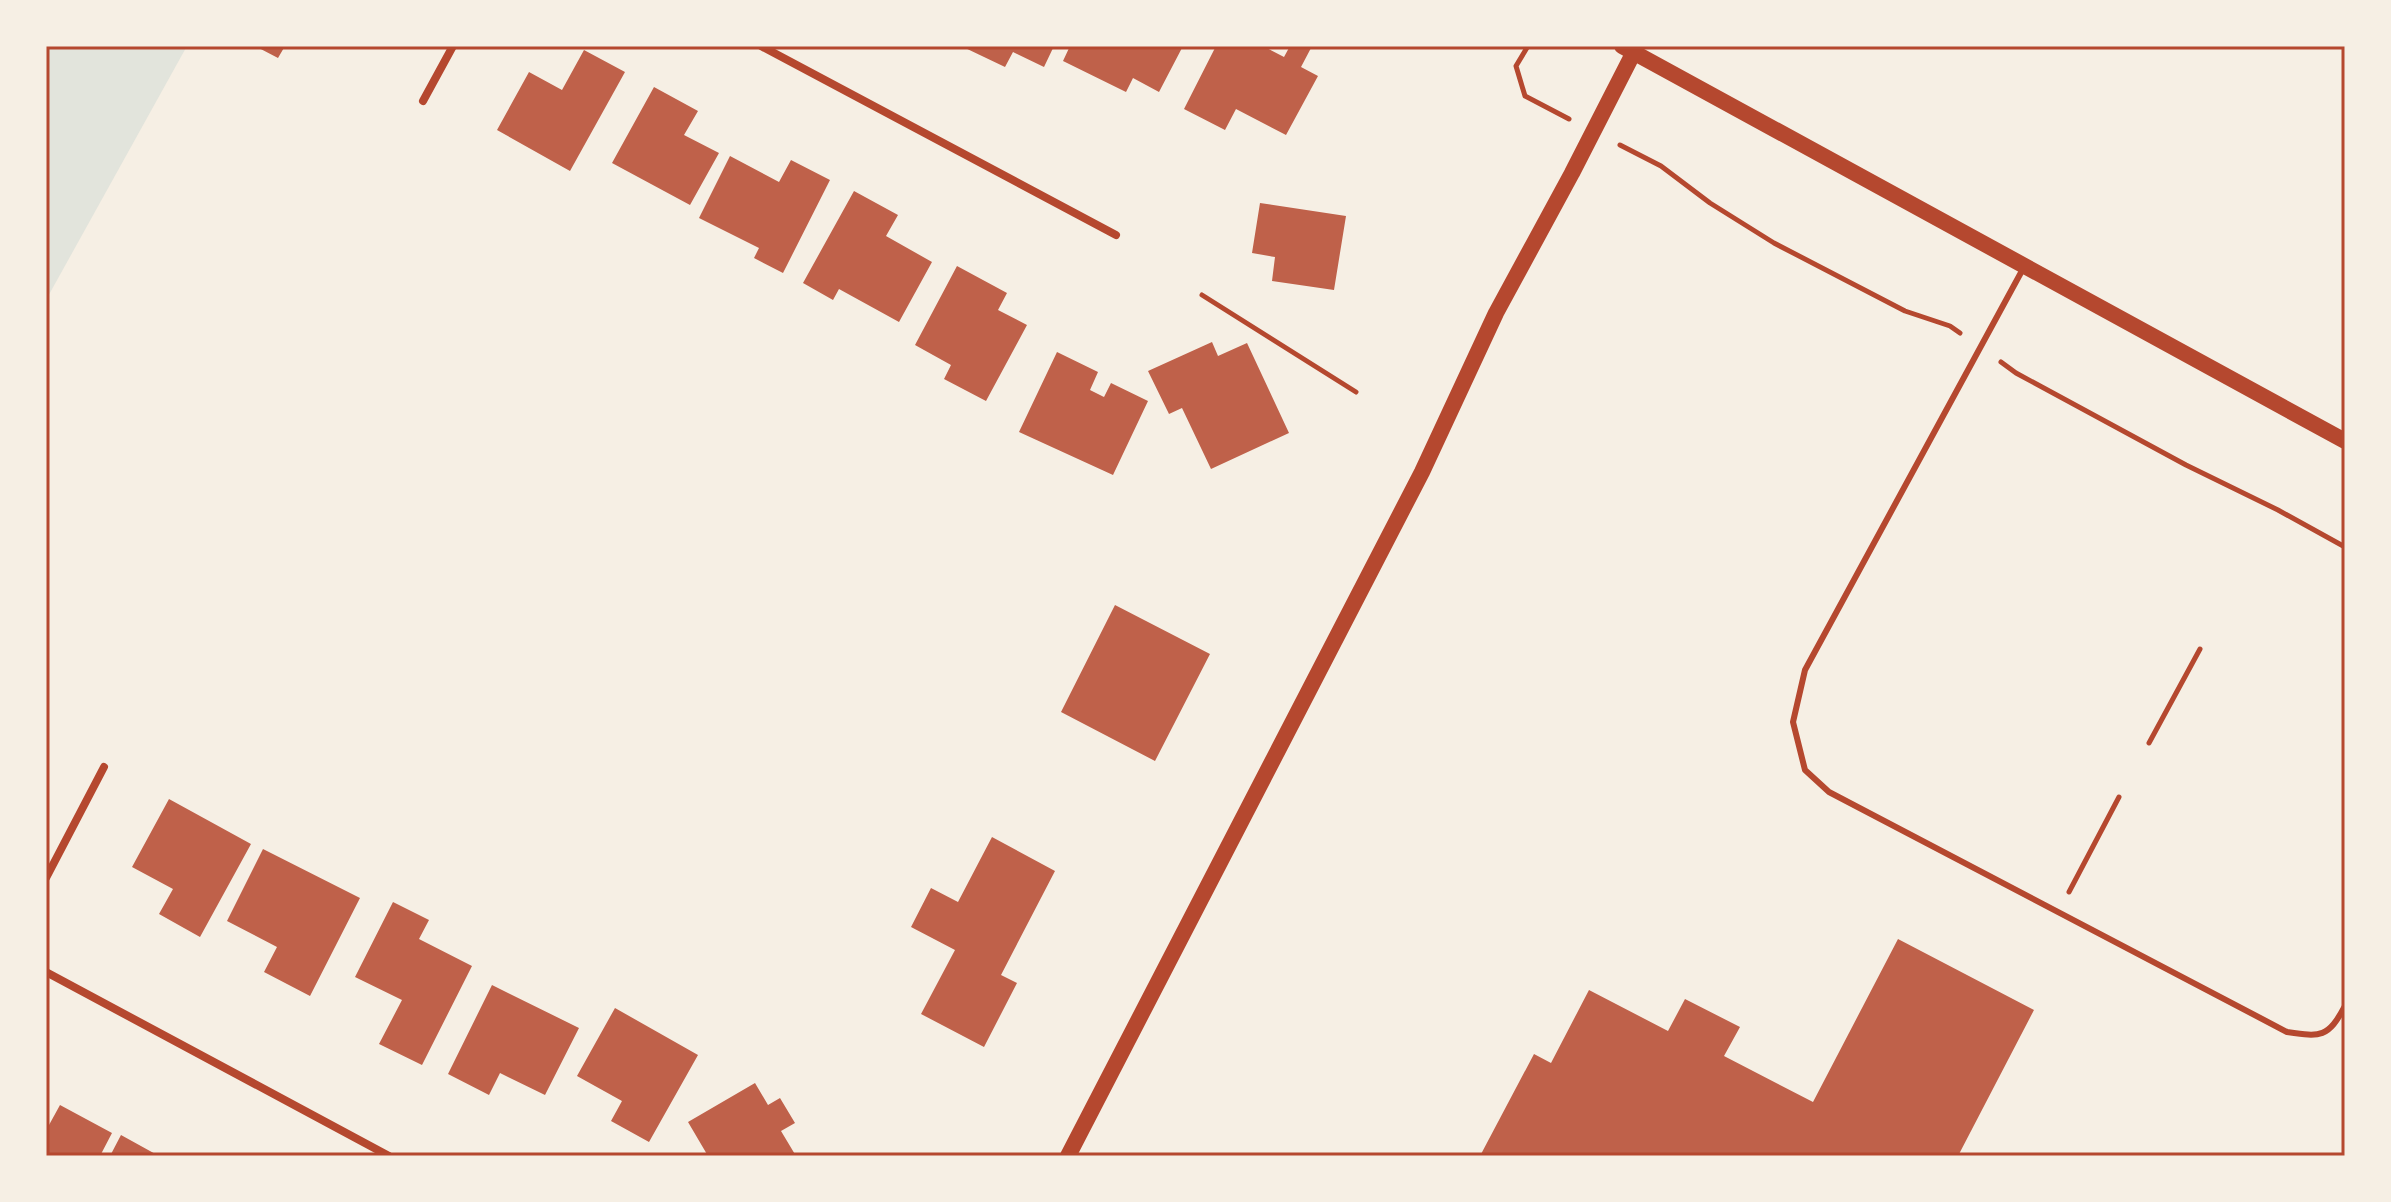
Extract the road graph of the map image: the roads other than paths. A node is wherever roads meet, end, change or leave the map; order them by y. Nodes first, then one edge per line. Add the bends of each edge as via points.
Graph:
1 (453, 46) edge
2 (761, 46) edge
3 (1631, 48) edge
4 (423, 101) dead end
5 (1116, 235) dead end
6 (2024, 267) junction
7 (2345, 441) edge
8 (104, 767) dead end
9 (46, 878) edge
10 (46, 972) edge
11 (2345, 1006) edge
12 (389, 1156) edge
13 (1068, 1156) edge

1 - 4 street
2 - 5 street
3 - 6 main road
3 - 13 main road via 1422,472
6 - 7 main road
6 - 11 lane via 1805,670 1793,722 1805,770 1829,792 2287,1032 2315,1036 2334,1026
8 - 9 street
10 - 12 street

